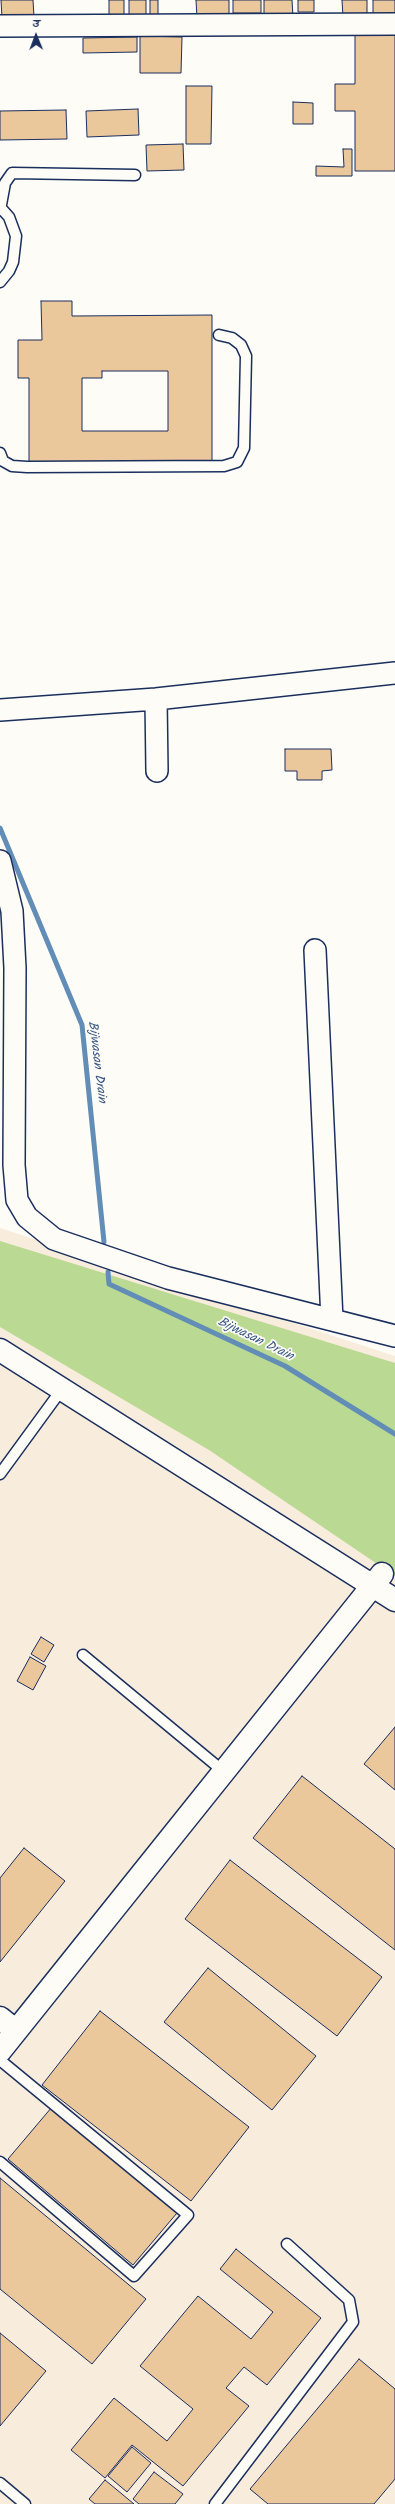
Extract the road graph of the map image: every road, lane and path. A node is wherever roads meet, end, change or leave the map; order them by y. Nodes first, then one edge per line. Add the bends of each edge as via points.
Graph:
1 (395, 24) edge
2 (0, 26) edge
3 (135, 175) dead end
4 (0, 209) edge
5 (0, 283) edge
6 (219, 335) dead end
7 (0, 454) edge
8 (395, 673) edge
9 (156, 699) junction
10 (0, 710) edge
11 (157, 771) dead end
12 (0, 861) edge
13 (6, 910) edge
14 (315, 950) dead end
15 (332, 1320) junction
16 (0, 1336) edge
17 (395, 1336) edge
18 (0, 1350) edge
19 (62, 1390) junction
20 (0, 1474) edge
21 (383, 1580) edge
22 (395, 1600) edge
23 (83, 1655) dead end
24 (223, 1772) junction
25 (8, 2025) edge
26 (0, 2051) edge
27 (0, 2060) edge
28 (0, 2162) edge
29 (287, 2244) dead end
30 (0, 2483) edge
31 (25, 2504) edge
32 (215, 2504) edge

1 - 2 street
3 - 4 lane via 12,173 5,182
4 - 5 lane via 9,217 16,236 13,262
6 - 7 lane via 232,338 241,345 246,356 244,448 237,462 224,466 27,467 12,466 3,461
8 - 9 street
9 - 10 street
9 - 11 street
12 - 13 street
13 - 15 street via 15,968 14,1165 17,1200 27,1218 54,1239 146,1270
14 - 15 street
15 - 17 street
16 - 21 street
18 - 19 street
19 - 20 lane
19 - 21 street
21 - 22 street
21 - 24 street
23 - 24 lane
24 - 25 street
25 - 26 street
27 - 28 lane via 188,2215 134,2276
29 - 32 lane via 349,2300 353,2322
30 - 31 lane

